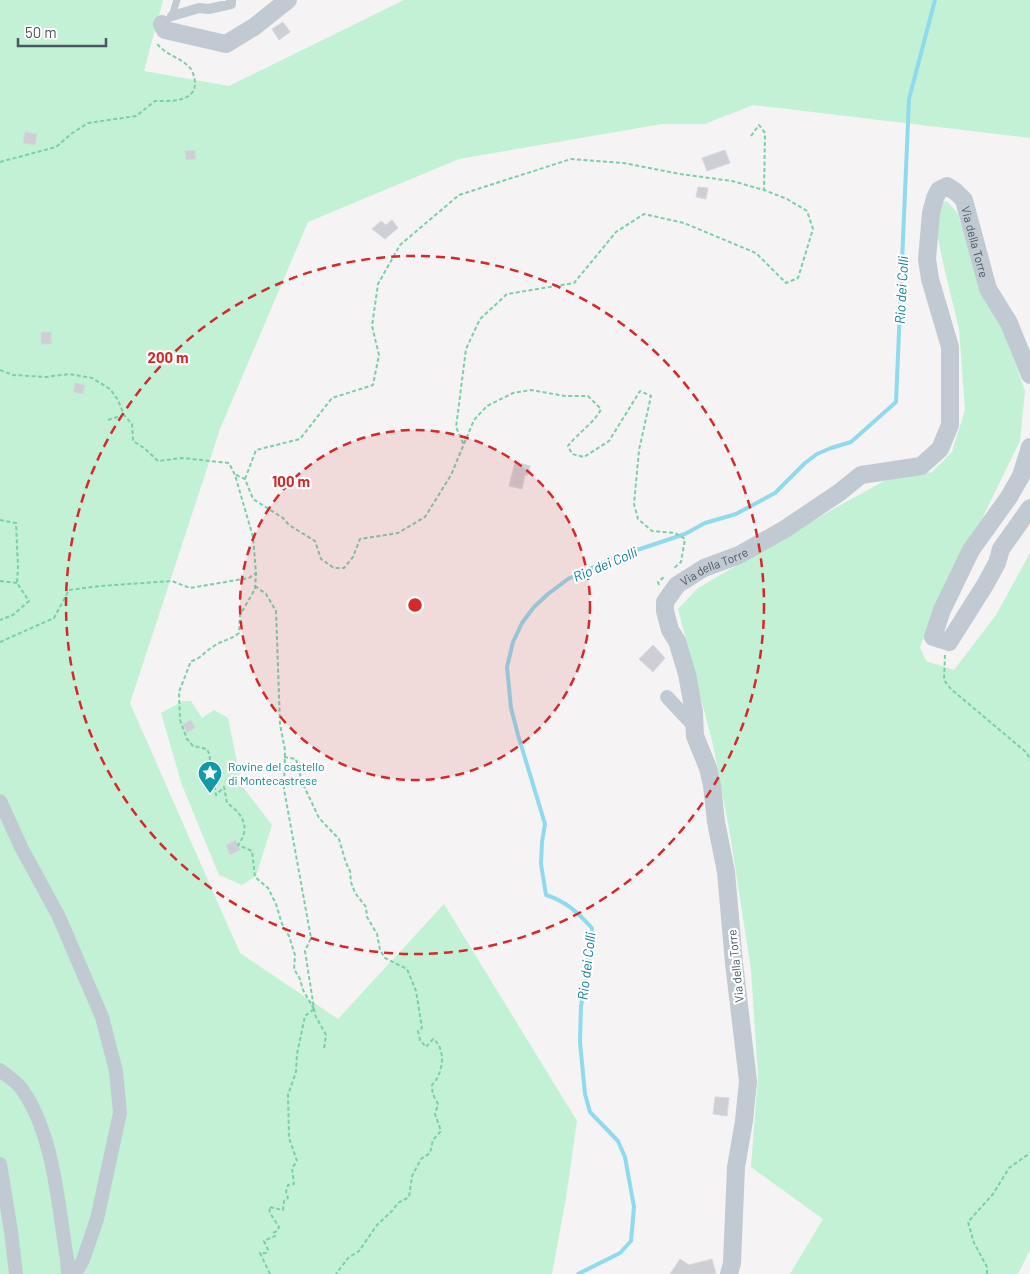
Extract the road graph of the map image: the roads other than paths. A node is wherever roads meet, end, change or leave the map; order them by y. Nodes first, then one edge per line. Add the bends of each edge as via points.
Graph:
1 (177, 0) edge
2 (231, 0) edge
3 (288, 0) edge
4 (167, 20) junction
5 (1030, 376) edge
6 (1030, 447) edge
7 (1030, 508) edge
8 (666, 697) dead end
9 (694, 726) junction
10 (0, 801) edge
11 (0, 1070) edge
12 (0, 1164) edge
13 (16, 1274) edge
14 (68, 1274) edge
15 (76, 1274) edge
16 (729, 1274) edge

1 - 4 lane
2 - 4 street via 231,4 199,8
3 - 4 street via 226,44 165,30
5 - 9 street, Via della Torre via 1008,323 988,289 964,200 947,186 934,198 927,259 950,347 950,425 940,449 921,466 861,475 785,529 738,555 704,568 677,586 665,602 665,611 686,674
6 - 7 street via 1021,476 1009,497 971,550 942,610 933,637 948,642 985,585 1001,549
8 - 9 street
9 - 16 street, Via della Torre via 712,785 726,872 748,1081 736,1167
10 - 15 street via 59,917 102,1017 116,1071 120,1113 97,1219
11 - 14 street via 20,1086 46,1140
12 - 13 street

